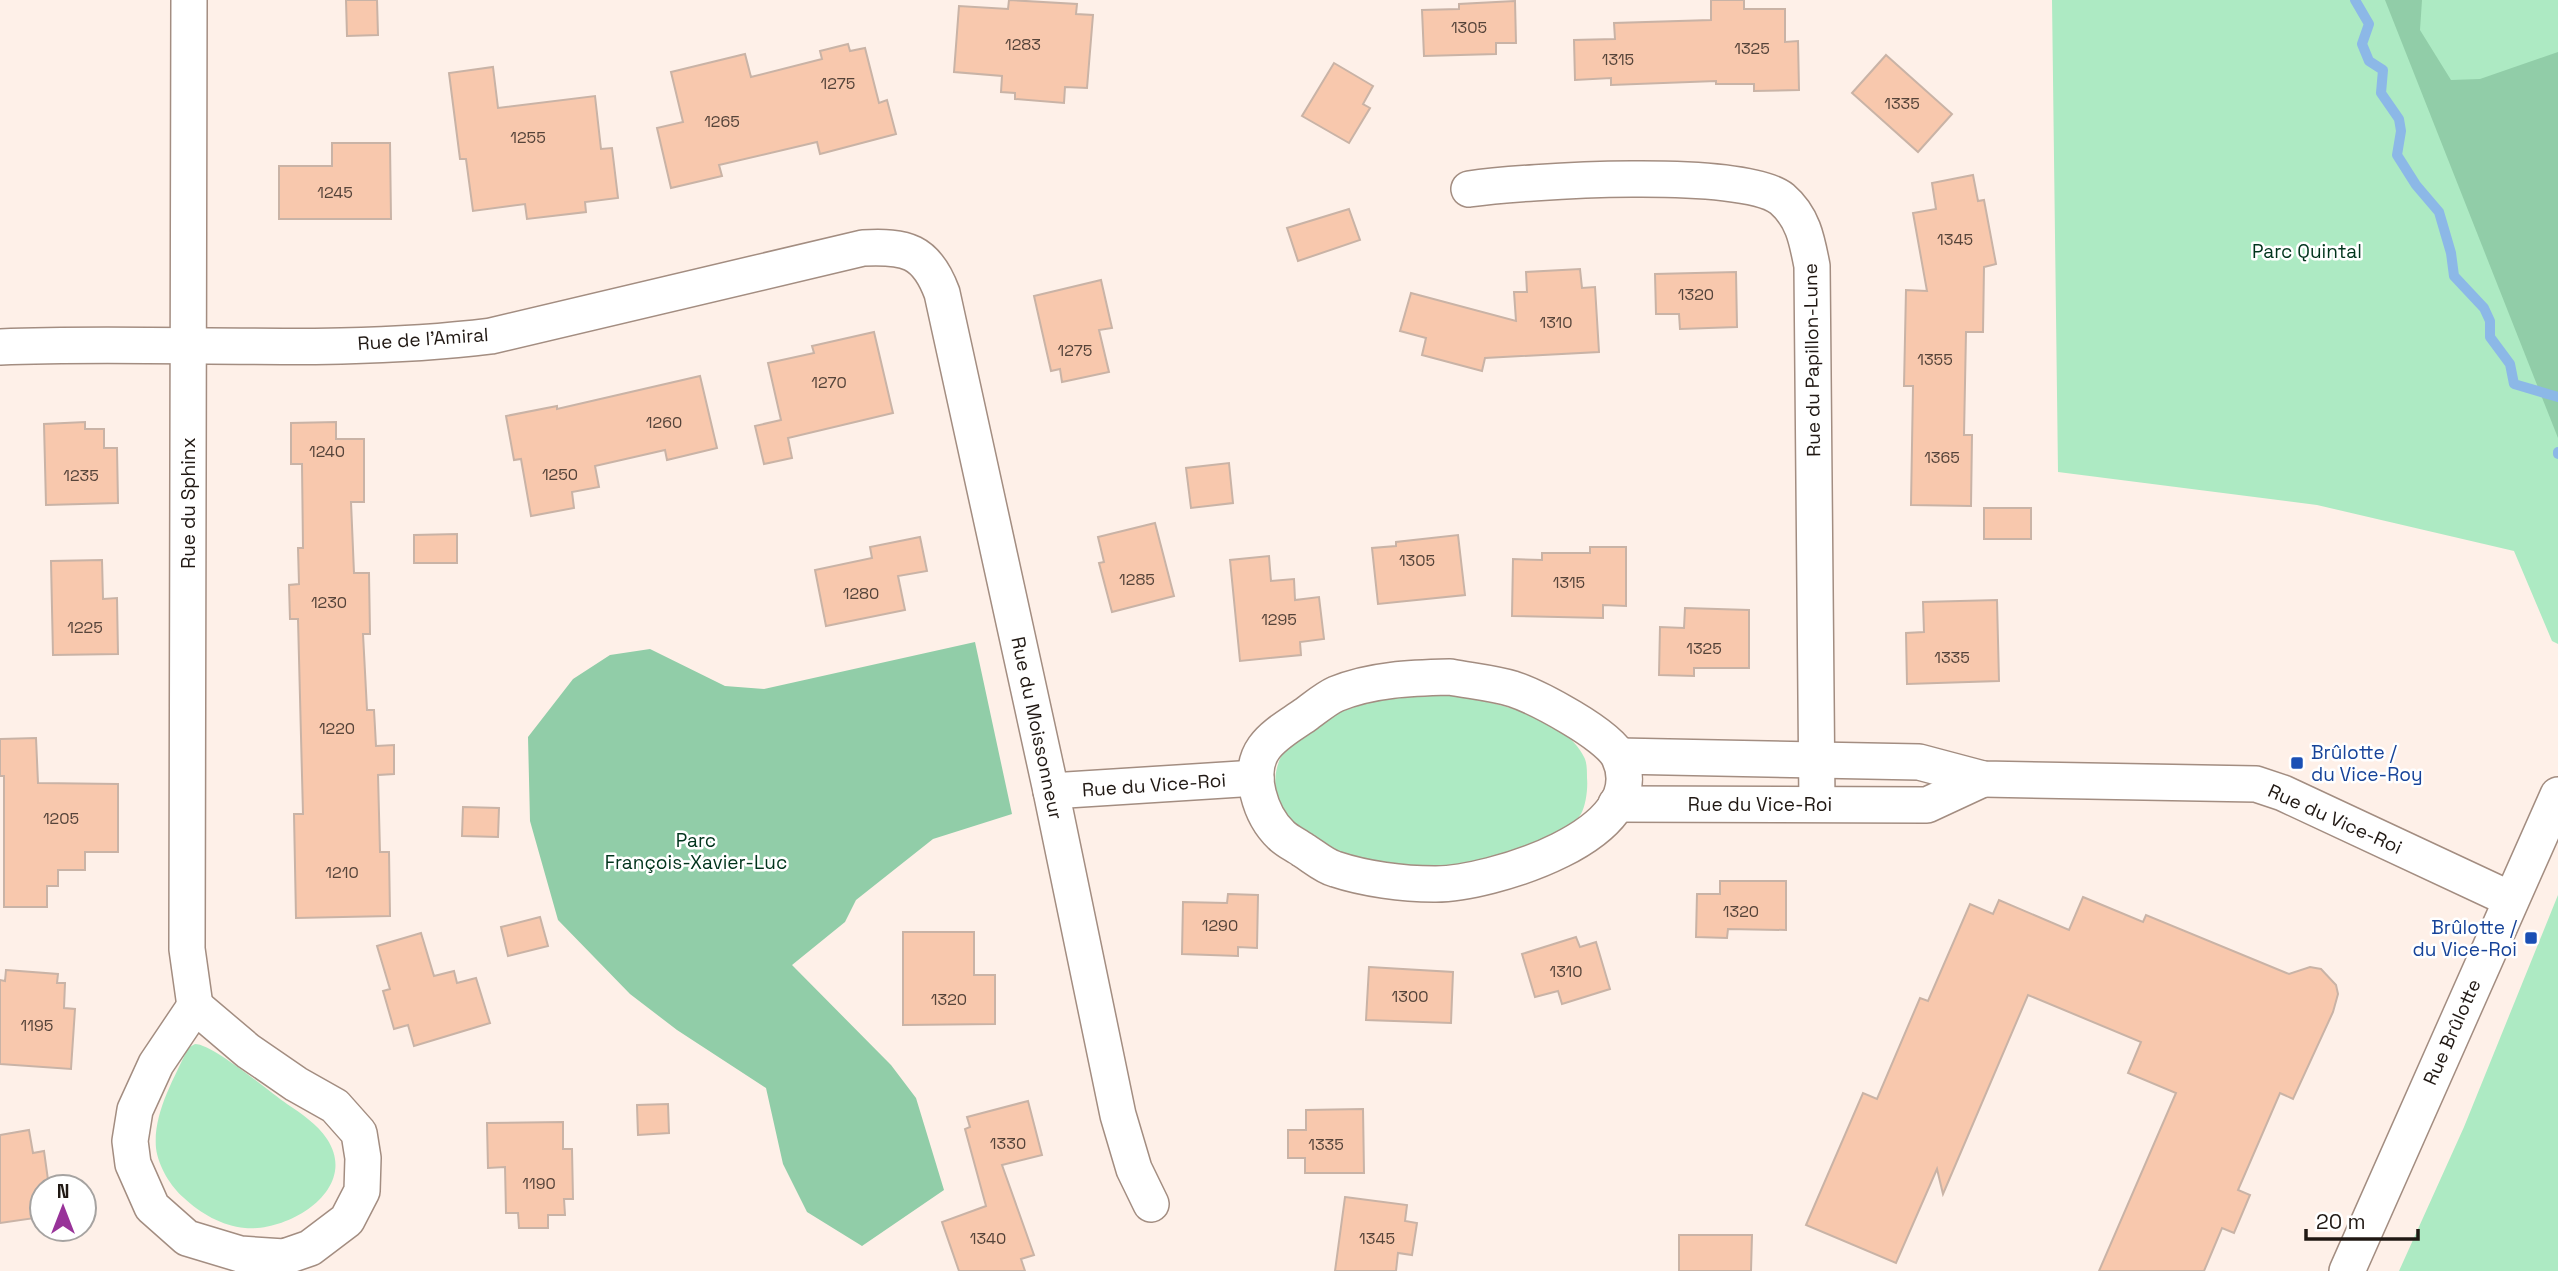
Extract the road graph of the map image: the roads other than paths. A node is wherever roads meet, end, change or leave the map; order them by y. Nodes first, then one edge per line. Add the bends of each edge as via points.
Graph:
1 (189, 0) edge
2 (1469, 189) dead end
3 (918, 256) joint
4 (189, 346) junction
5 (0, 347) edge
6 (1619, 756) junction
7 (1817, 760) junction
8 (1256, 778) junction
9 (1983, 779) junction
10 (1051, 791) junction
11 (2558, 795) edge
12 (1616, 804) junction
13 (1817, 804) junction
14 (2510, 899) junction
15 (195, 1006) junction
16 (1151, 1204) dead end
17 (2347, 1271) edge

1 - 4 street, Rue du Sphinx
2 - 7 street, Rue du Papillon-Lune via 1568,178 1751,185 1780,197 1797,214 1812,266
3 - 4 street, Rue de l'Amiral via 895,246 863,248 491,336 440,342
3 - 10 street, Rue du Moissonneur via 933,271 942,293
4 - 5 street, Rue de l'Amiral
4 - 15 street, Rue du Sphinx via 187,949
6 - 7 street, Rue du Vice-Roi
6 - 8 street via 1561,711 1513,689 1450,677 1416,678 1376,682 1334,695 1262,750
6 - 12 street via 1624,780
7 - 9 street, Rue du Vice-Roi via 1919,762
7 - 13 street, Rue du Papillon-Lune
8 - 10 street, Rue du Vice-Roi
8 - 12 street via 1262,808 1281,836 1332,869 1436,884 1496,876 1537,863 1585,837
9 - 13 street, Rue du Vice-Roi via 1927,805
9 - 14 street, Rue du Vice-Roi via 2256,784
10 - 16 street, Rue du Moissonneur via 1118,1115
11 - 14 street, Rue Brûlotte
12 - 13 street, Rue du Vice-Roi
14 - 17 street, Rue Brûlotte
15 - 15 street via 156,1063 135,1111 130,1141 133,1164 152,1207 187,1238 240,1254 284,1257 310,1248 347,1220 362,1191 359,1133 335,1106 248,1051

